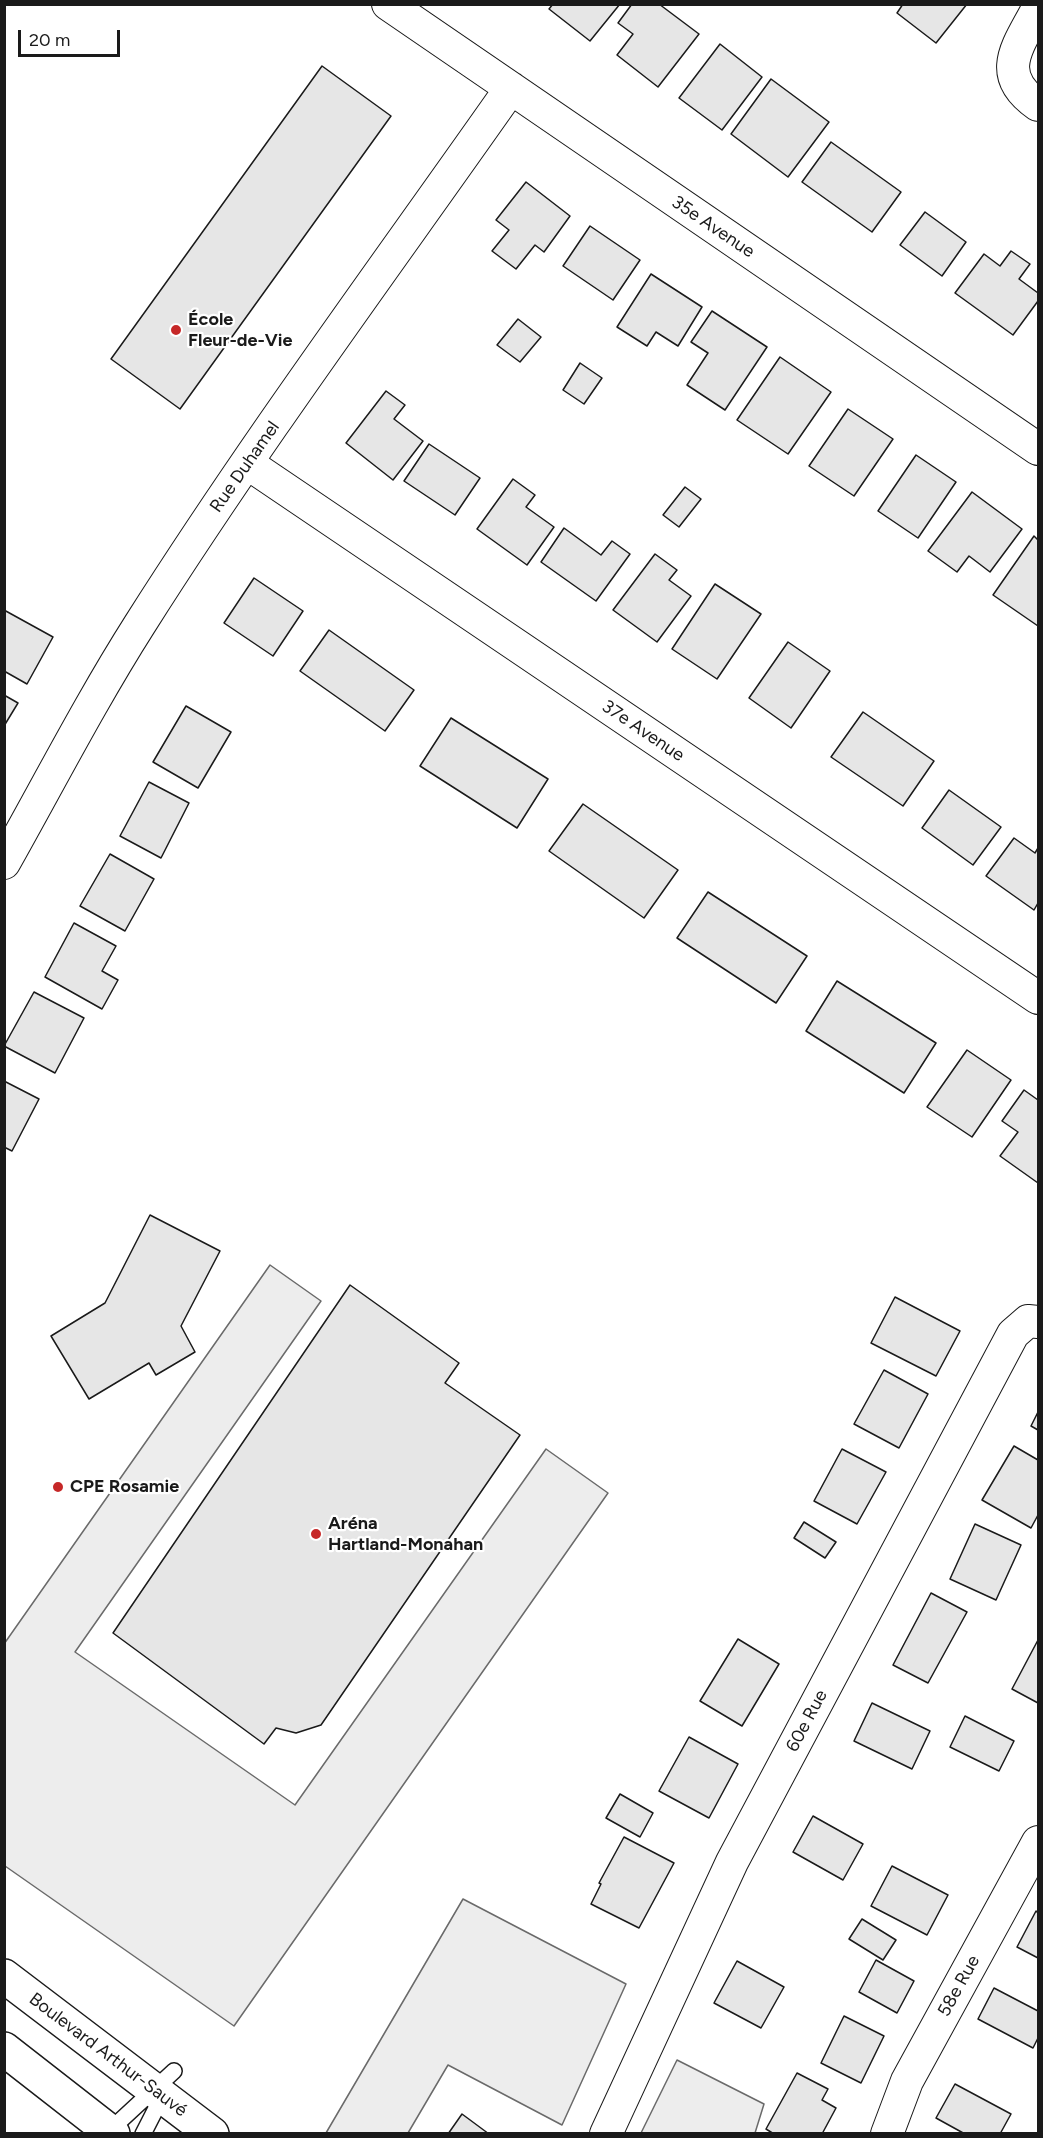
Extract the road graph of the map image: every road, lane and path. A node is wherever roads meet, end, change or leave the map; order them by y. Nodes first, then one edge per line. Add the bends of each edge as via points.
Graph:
1 (388, 4) edge
2 (1038, 8) edge
3 (511, 88) junction
4 (1038, 105) edge
5 (1038, 449) edge
6 (247, 463) junction
7 (4, 863) edge
8 (1038, 998) edge
9 (1033, 1321) edge
10 (1038, 1842) edge
11 (4, 1976) edge
12 (4, 2049) edge
13 (158, 2093) junction
14 (109, 2132) edge
15 (143, 2133) edge
16 (212, 2133) edge
17 (606, 2133) edge
18 (887, 2133) edge

1 - 3 street, 35e Avenue
2 - 4 street via 1016,51 1012,71 1017,85
3 - 5 street, 35e Avenue
3 - 6 street, Rue Duhamel
6 - 7 street, Rue Duhamel via 112,670
6 - 8 street, 37e Avenue
9 - 17 street, 60e Rue via 1013,1334 732,1862
10 - 18 street, 58e Rue via 907,2081
11 - 13 main road, Boulevard Arthur-Sauvé
12 - 14 main road
13 - 14 lane
13 - 15 lane
13 - 16 main road, Boulevard Arthur-Sauvé

